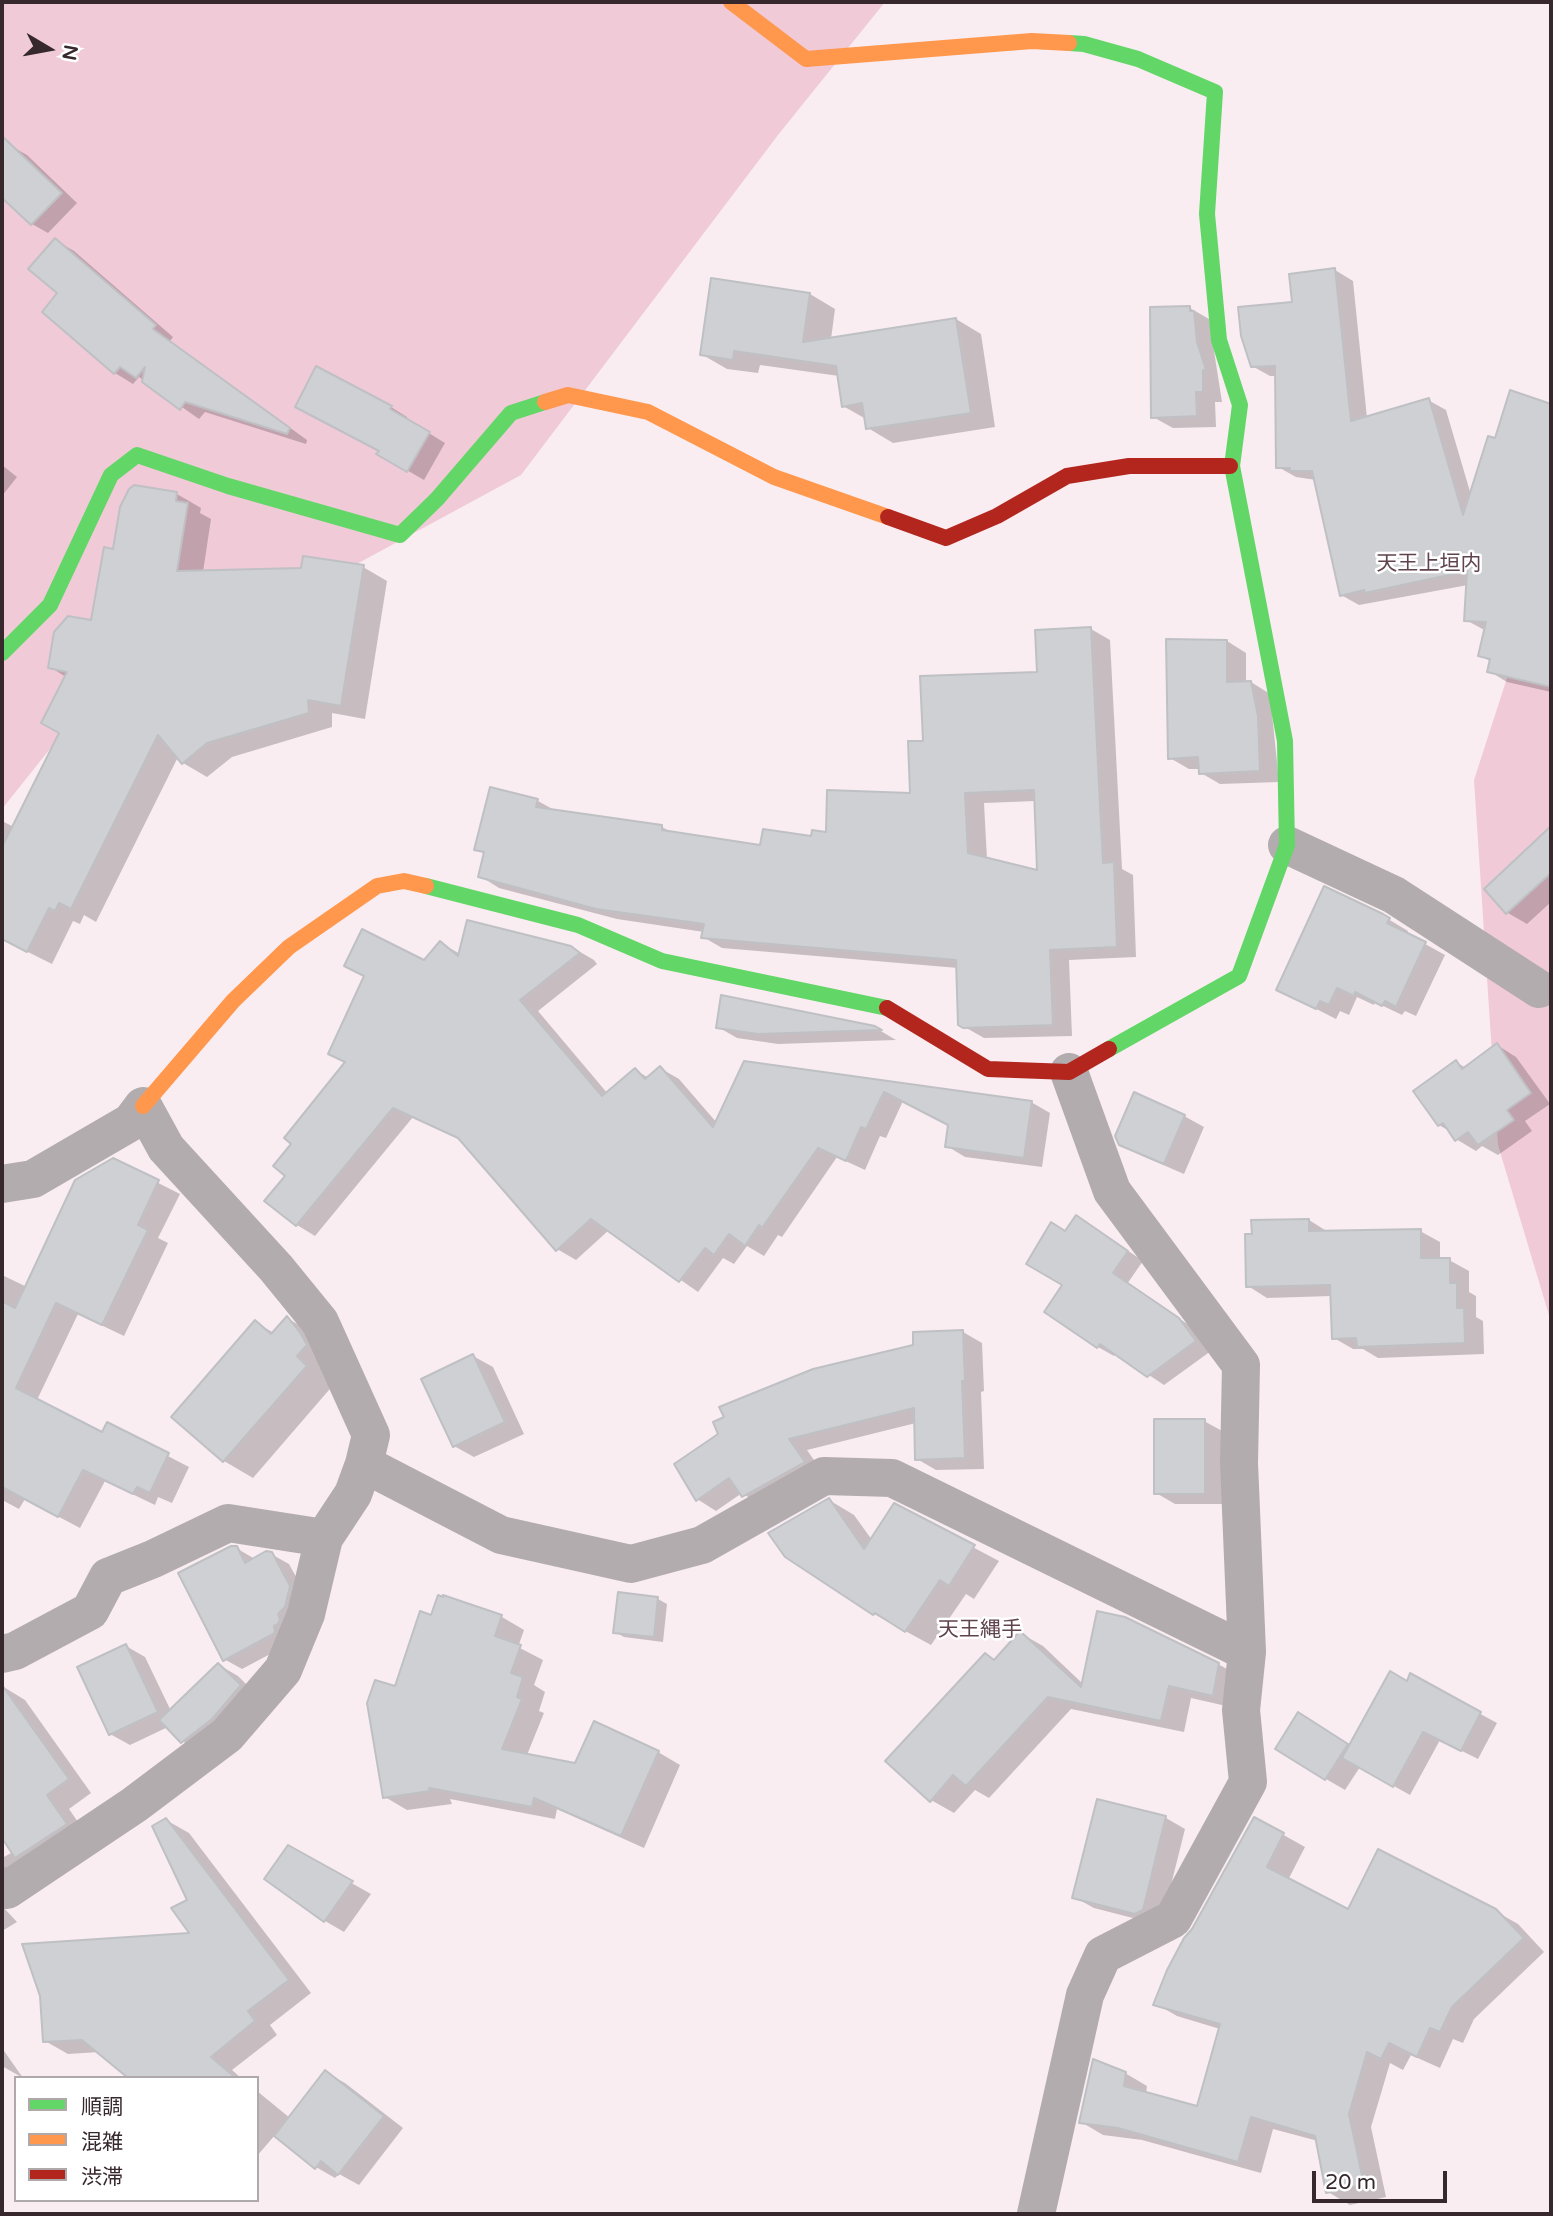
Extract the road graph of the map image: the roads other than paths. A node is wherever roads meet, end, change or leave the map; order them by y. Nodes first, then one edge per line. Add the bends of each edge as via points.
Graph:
1 (732, 2) edge
2 (1232, 466) junction
3 (2, 653) edge
4 (1287, 845) junction
5 (1539, 989) dead end
6 (1069, 1072) junction
7 (143, 1106) junction
8 (2, 1184) edge
9 (364, 1464) junction
10 (324, 1538) junction
11 (1247, 1652) junction
12 (2, 1654) edge
13 (2, 1886) edge
14 (1036, 2214) edge

1 - 2 street via 806,59 1032,41 1084,44 1138,59 1215,92 1207,214 1219,340 1240,405
2 - 3 street via 1129,466 1067,476 997,516 946,538 774,477 648,412 568,395 511,414 400,534 228,486 137,455 111,475 50,605
2 - 4 street via 1285,741
4 - 5 street via 1394,895
4 - 6 street via 1239,976
6 - 7 street via 988,1069 883,1005 662,961 578,925 404,881 377,886 289,947 233,1001
6 - 11 street via 1112,1191 1241,1364 1239,1463
7 - 8 street via 131,1122 33,1179
7 - 9 street via 166,1148 320,1322 371,1435
9 - 10 street via 354,1494
9 - 11 street via 501,1535 631,1564 702,1545 824,1476 892,1478
10 - 12 street via 228,1523 108,1577 90,1611
10 - 13 street via 306,1614 283,1671 227,1735 134,1805 7,1890
11 - 14 street via 1241,1710 1248,1782 1173,1919 1103,1955 1085,1995

